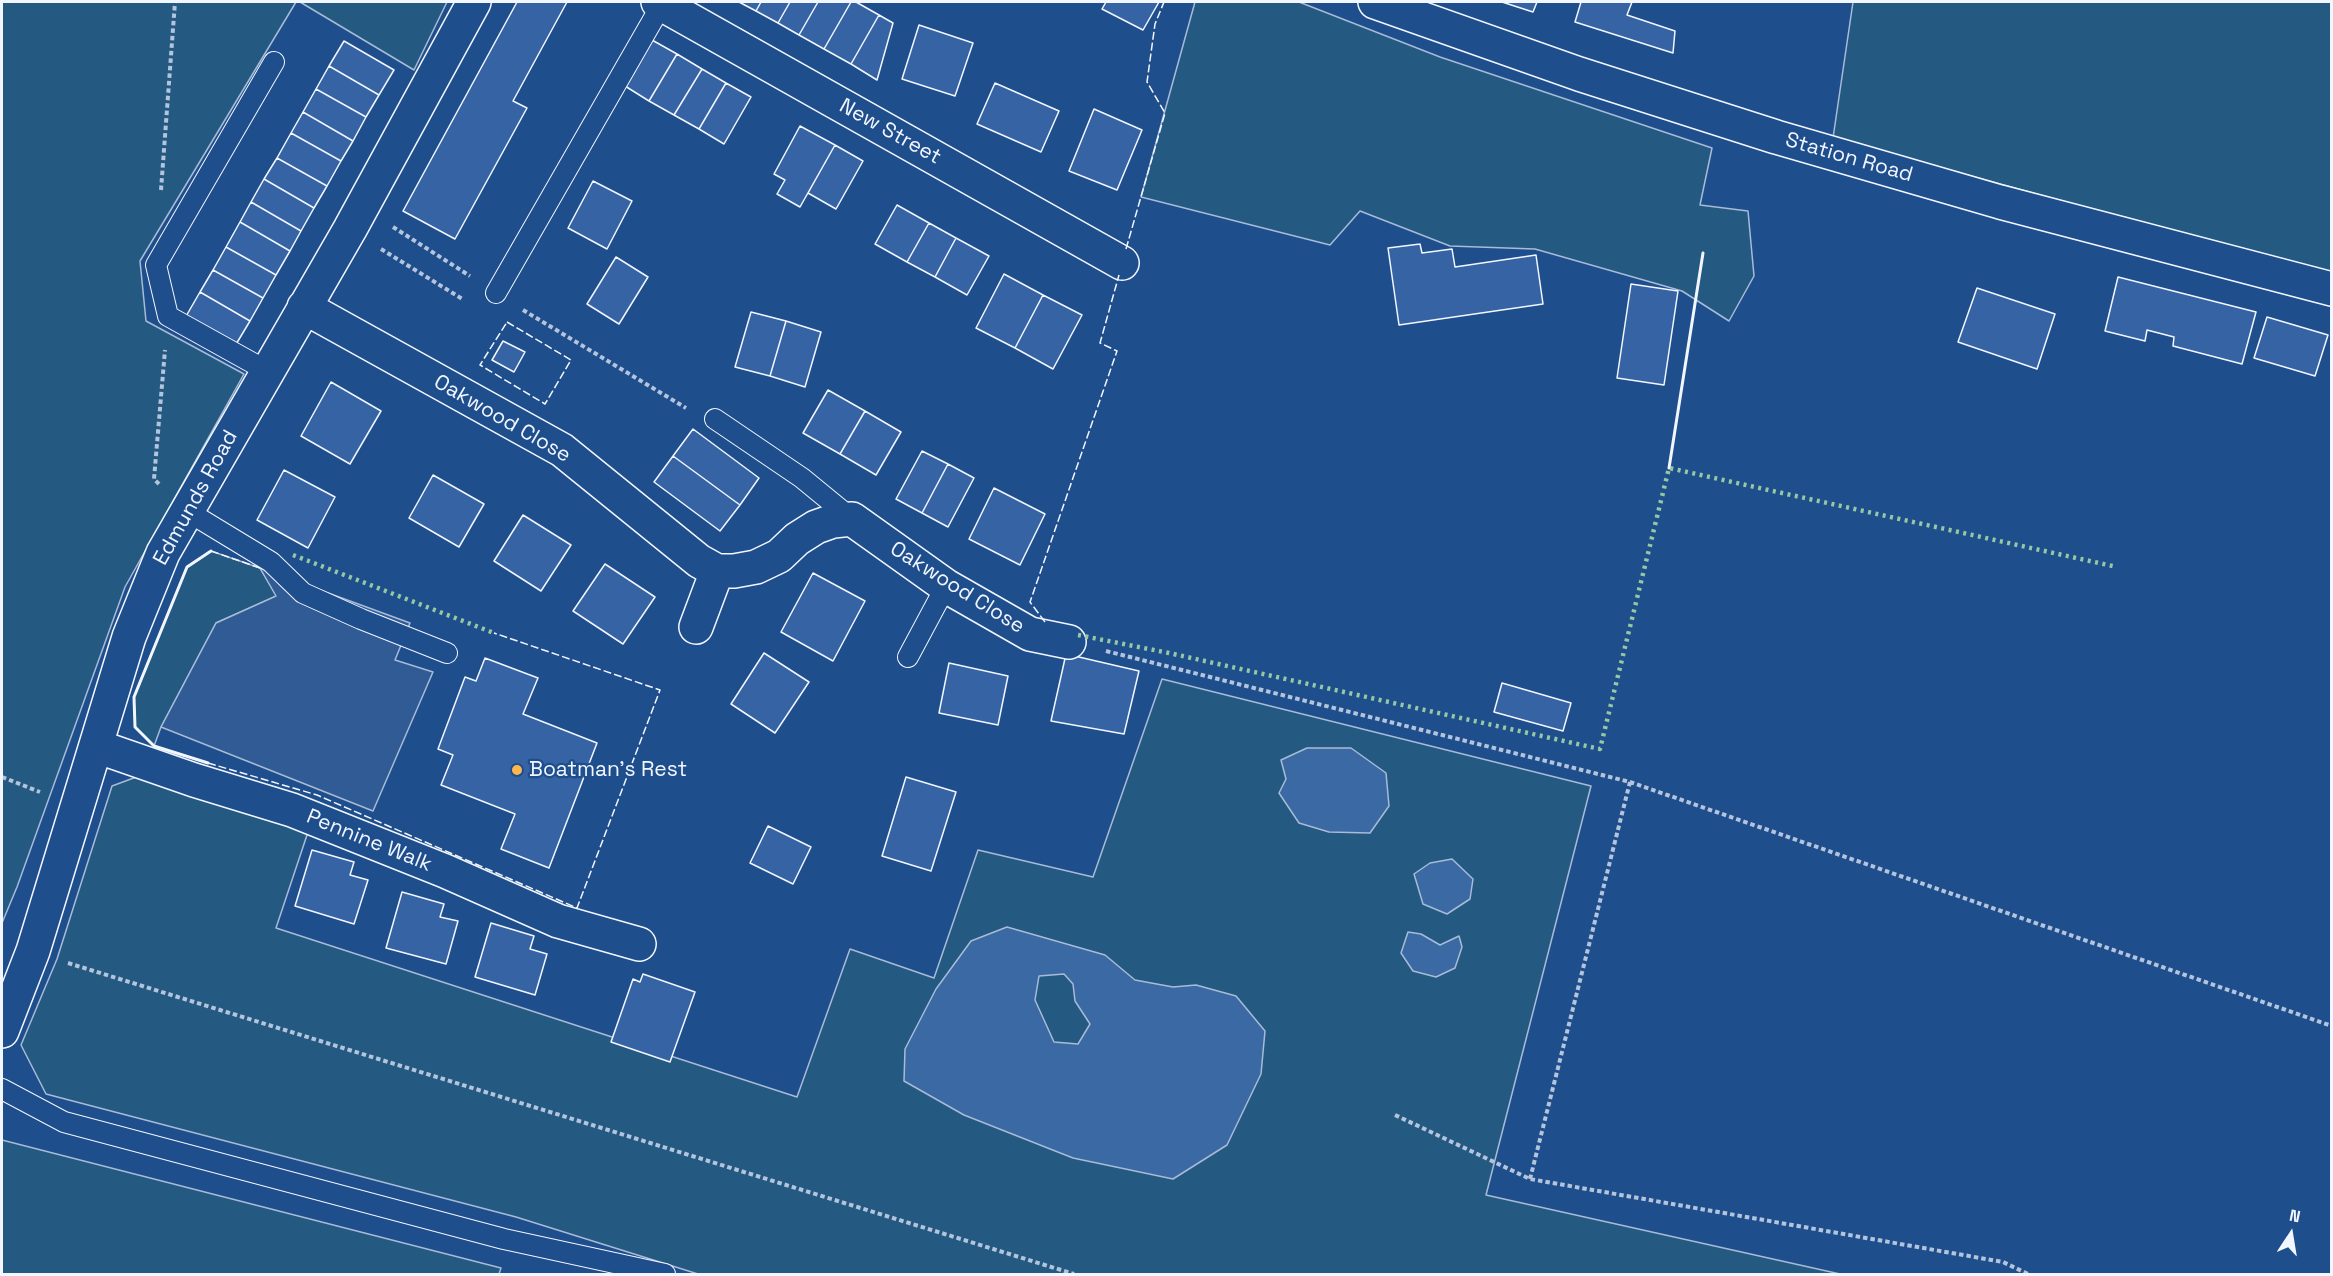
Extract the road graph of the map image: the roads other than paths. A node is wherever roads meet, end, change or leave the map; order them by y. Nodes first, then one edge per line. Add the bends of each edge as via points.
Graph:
1 (474, 2) edge
2 (1375, 2) edge
3 (660, 3) edge
4 (274, 62) dead end
5 (1122, 263) dead end
6 (2331, 289) edge
7 (496, 293) road end
8 (304, 307) junction
9 (267, 371) junction
10 (715, 419) road end
11 (187, 511) junction
12 (852, 519) junction
13 (717, 571) junction
14 (946, 586) junction
15 (696, 627) dead end
16 (1068, 642) road end
17 (447, 653) dead end
18 (908, 657) dead end
19 (96, 746) junction
20 (639, 944) dead end
21 (2, 1031) edge
22 (2, 1089) edge
23 (664, 1275) edge

1 - 8 street, Edmunds Road
2 - 6 street, Station Road via 1579,74 1776,137 2000,202
3 - 5 street, New Street
3 - 7 lane
4 - 9 lane via 156,265 168,316
8 - 9 street, Edmunds Road
8 - 13 street, Oakwood Close via 562,450 699,561
9 - 11 street, Edmunds Road
10 - 12 lane, Oakwood Close via 802,478
11 - 17 lane via 271,562 303,593
11 - 19 street, Edmunds Road via 163,553 129,637
12 - 13 street via 816,527 779,556 756,567
12 - 14 street, Oakwood Close
13 - 15 street
14 - 16 street, Oakwood Close via 1030,634
14 - 18 lane
19 - 20 street, Pennine Walk via 292,810 558,921
19 - 21 street, Edmunds Road via 33,951
22 - 23 lane via 64,1122 504,1239

